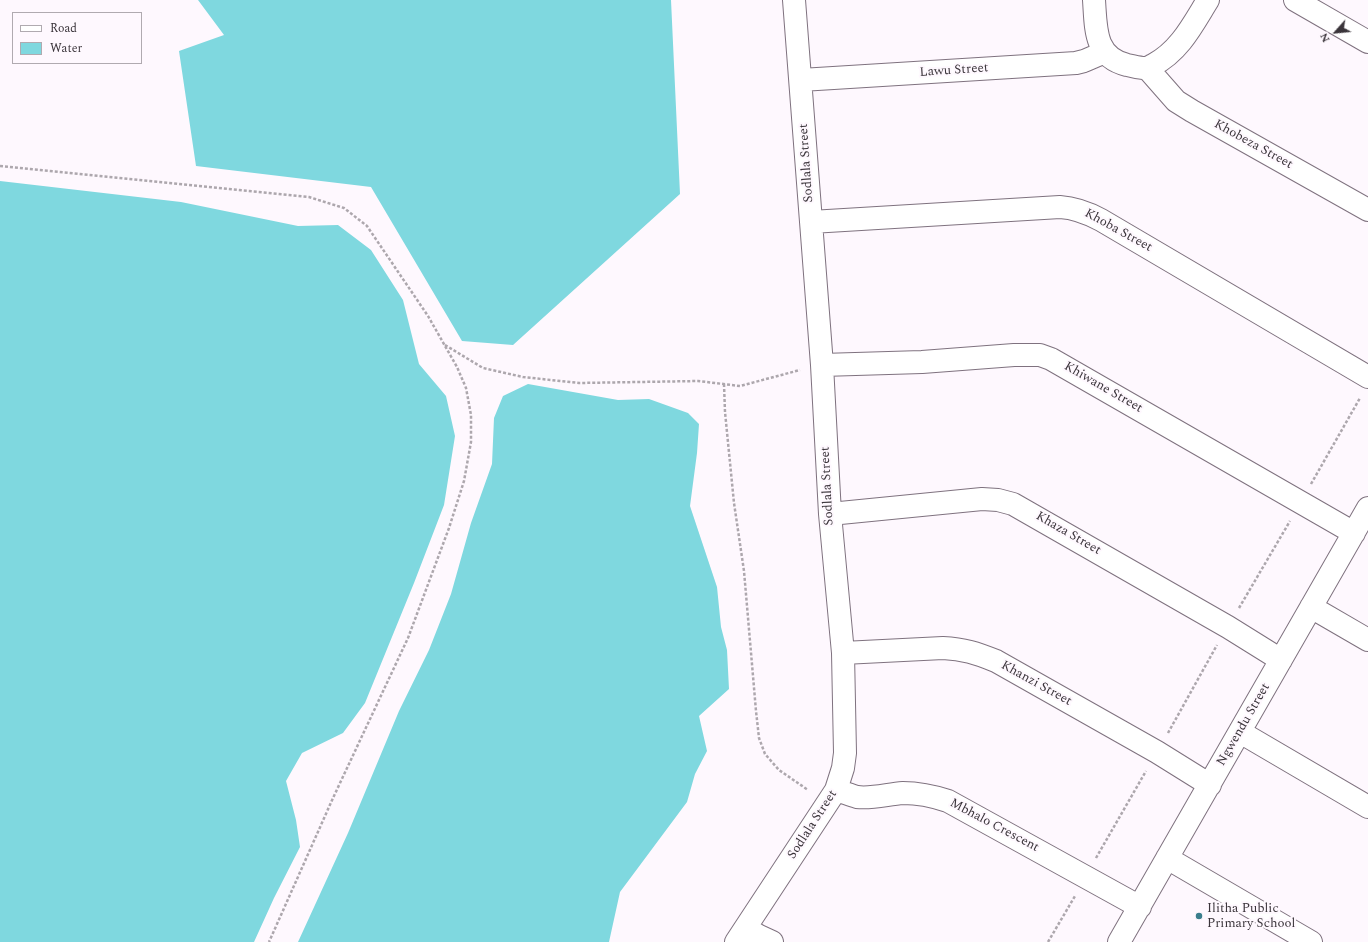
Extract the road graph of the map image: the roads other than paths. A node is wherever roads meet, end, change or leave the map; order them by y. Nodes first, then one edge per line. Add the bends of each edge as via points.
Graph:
1 (794, 0) edge
2 (1094, 0) edge
3 (1208, 0) edge
4 (1295, 0) edge
5 (1368, 42) edge
6 (1105, 52) junction
7 (1147, 68) junction
8 (801, 80) junction
9 (1368, 210) edge
10 (811, 222) junction
11 (822, 365) junction
12 (1368, 376) edge
13 (1368, 508) edge
14 (830, 514) junction
15 (1354, 533) junction
16 (1311, 607) junction
17 (1368, 640) edge
18 (843, 654) junction
19 (1281, 660) junction
20 (1240, 732) junction
21 (1210, 785) junction
22 (836, 790) junction
23 (1368, 807) edge
24 (1167, 858) junction
25 (1140, 907) junction
26 (741, 935) edge
27 (772, 942) edge
28 (1119, 942) edge
29 (1311, 942) edge

1 - 8 street, Sodlala Street
2 - 6 street via 1096,26
3 - 7 street via 1179,45
4 - 5 street
6 - 7 street via 1122,64
6 - 8 street, Lawu Street via 1076,63
7 - 9 street, Khobeza Street via 1176,101
8 - 10 street, Sodlala Street
10 - 11 street, Sodlala Street
10 - 12 street, Khoba Street via 1060,207 1079,210 1101,220
11 - 14 street, Sodlala Street
11 - 15 street, Khiwane Street via 922,362 1014,355 1046,357
13 - 15 street, Ngwendu Street
14 - 18 street, Sodlala Street
14 - 19 street, Khaza Street via 982,499 1013,504
15 - 16 street, Ngwendu Street
16 - 17 street
16 - 19 street, Ngwendu Street
18 - 21 street, Khanzi Street via 942,648 972,652 996,661
18 - 22 street, Sodlala Street via 845,753
19 - 20 street, Ngwendu Street
20 - 21 street, Ngwendu Street
20 - 23 street
21 - 24 street, Ngwendu Street
22 - 25 street, Mbhalo Crescent via 858,797 930,795 948,801
22 - 26 street, Sodlala Street
24 - 25 street, Ngwendu Street
24 - 29 street
25 - 28 street, Ngwendu Street
26 - 27 street via 759,936

